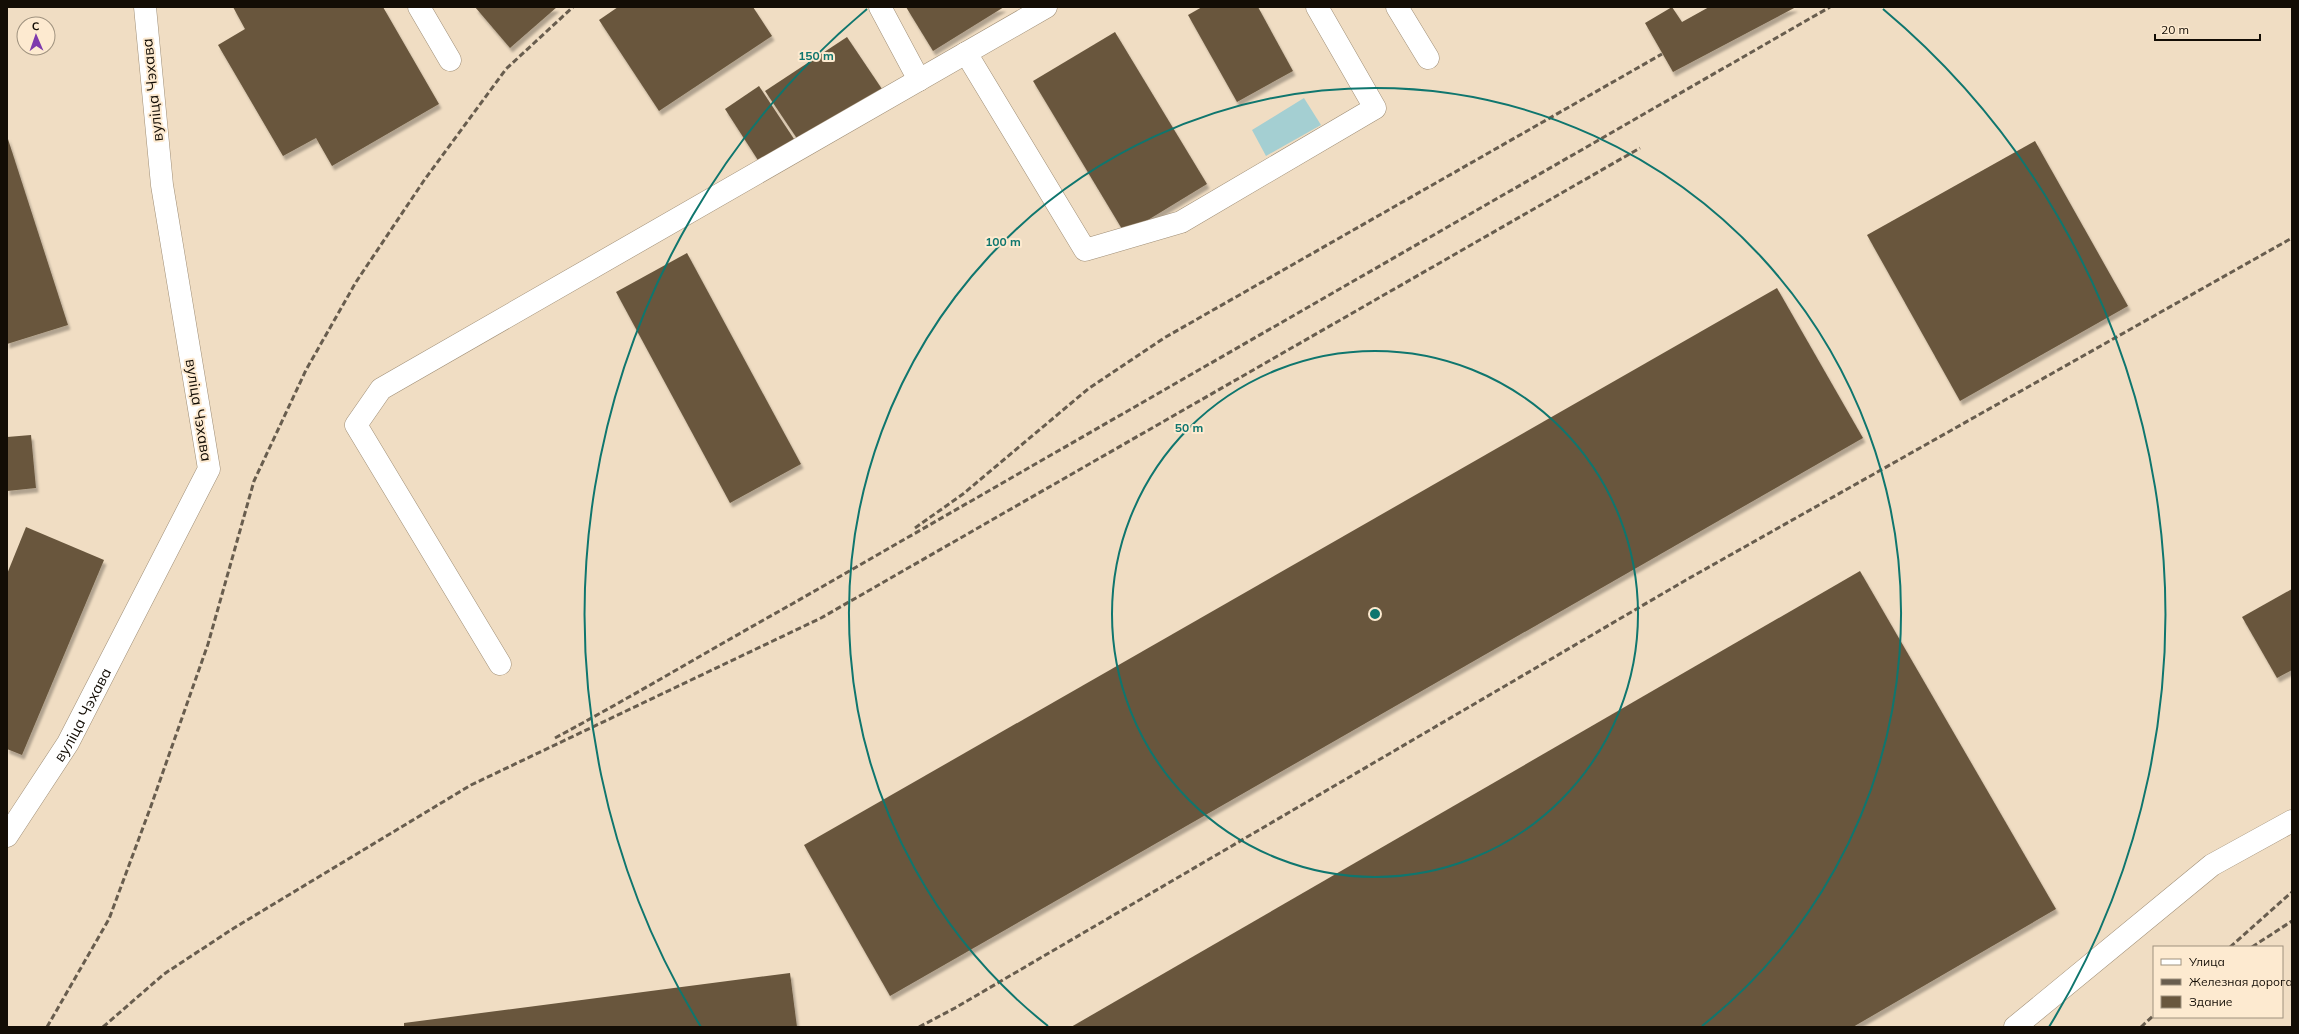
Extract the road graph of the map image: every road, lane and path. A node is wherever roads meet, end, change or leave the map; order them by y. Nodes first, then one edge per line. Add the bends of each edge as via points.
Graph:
1 (145, 7) edge
2 (419, 7) edge
3 (880, 7) edge
4 (1046, 7) edge
5 (1317, 7) edge
6 (1397, 7) edge
7 (966, 53) junction
8 (1428, 58) dead end
9 (450, 60) dead end
10 (919, 80) junction
11 (500, 664) dead end
12 (2292, 821) edge
13 (7, 836) edge
14 (2015, 1027) edge

1 - 13 street, вуліца Чэхава via 162,185 209,469 68,743
2 - 9 street
3 - 10 street
4 - 7 street
5 - 7 street via 1375,108 1181,222 1085,250
6 - 8 street
7 - 10 street
10 - 11 street via 380,389 356,424
12 - 14 street via 2212,865

